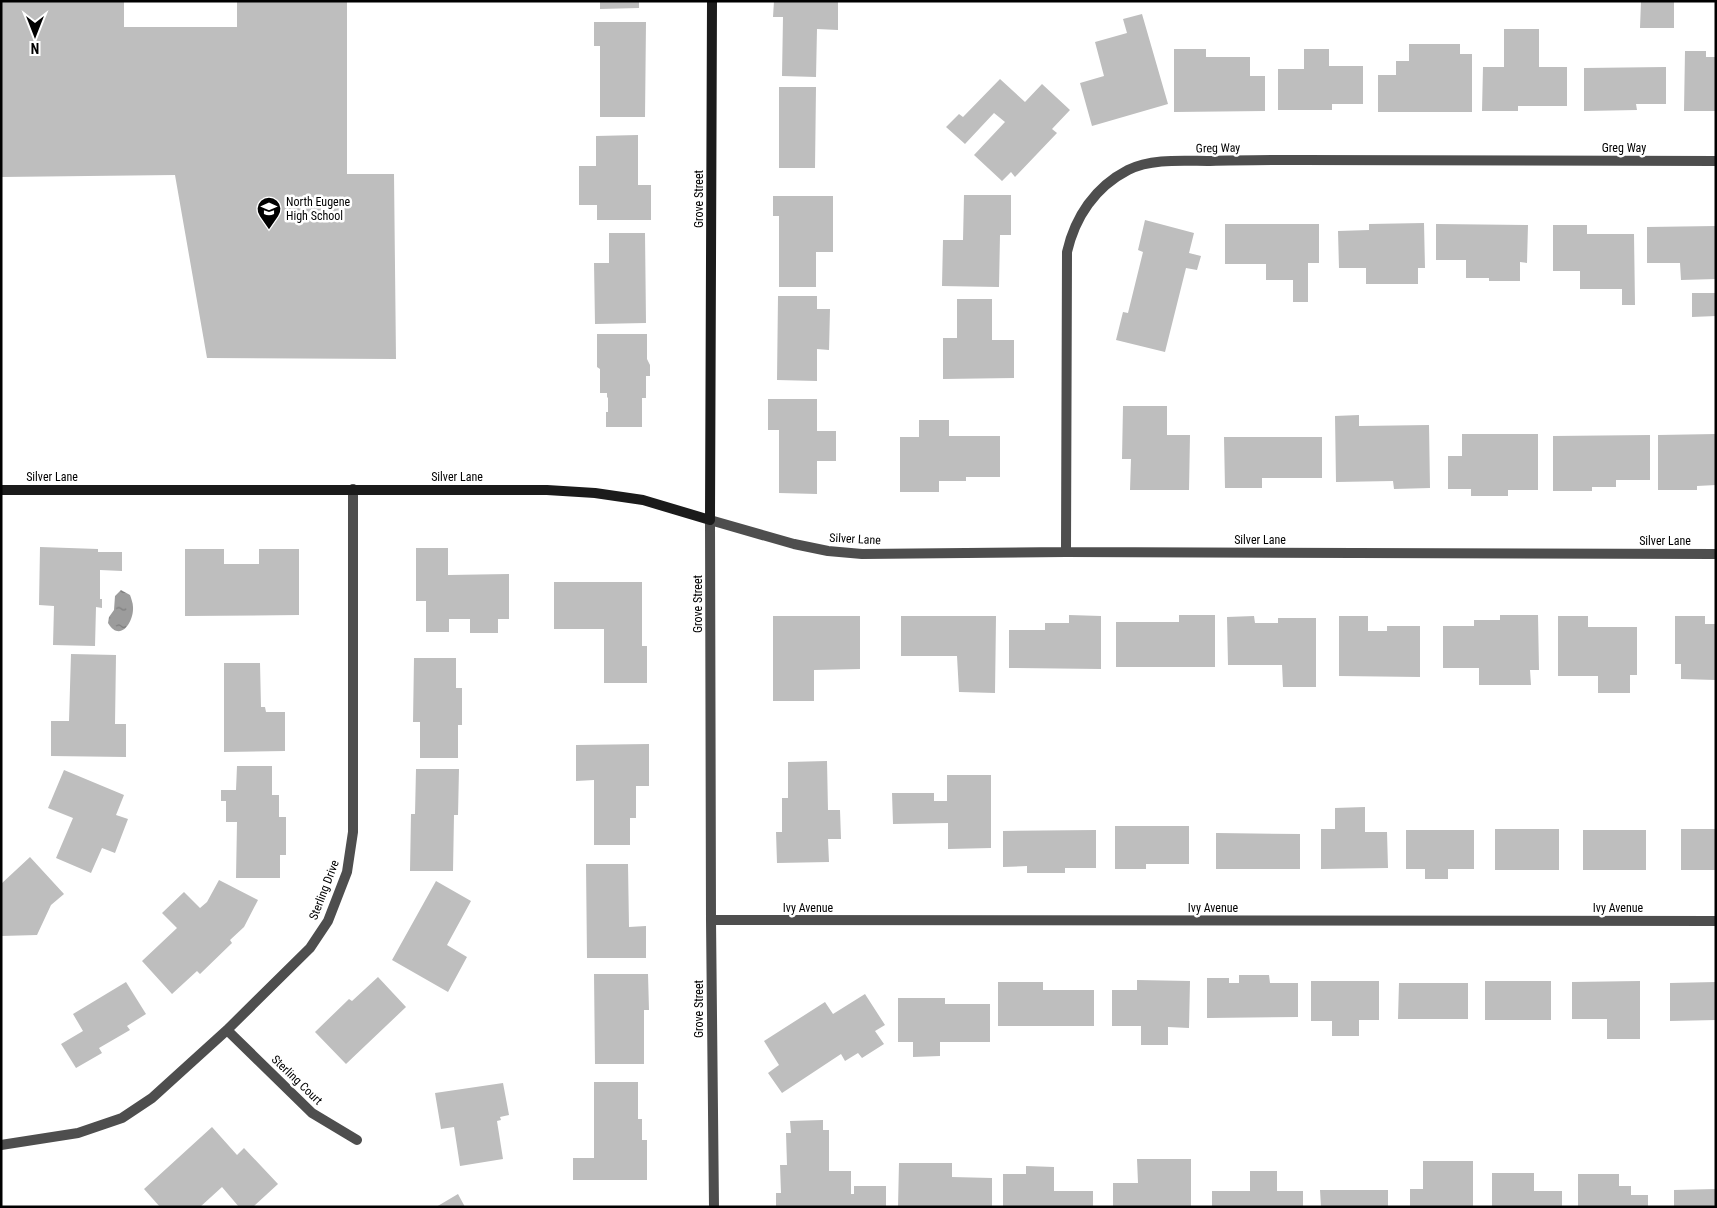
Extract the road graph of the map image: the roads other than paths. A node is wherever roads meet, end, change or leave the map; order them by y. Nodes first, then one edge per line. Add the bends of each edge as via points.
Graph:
1 (712, 1) edge
2 (1716, 161) edge
3 (353, 489) junction
4 (1, 490) edge
5 (710, 520) junction
6 (1066, 552) junction
7 (1716, 554) edge
8 (711, 920) junction
9 (1716, 921) edge
10 (227, 1030) junction
11 (357, 1140) dead end
12 (1, 1145) edge
13 (714, 1207) edge

1 - 5 street, Grove Street
2 - 6 street, Greg Way via 1171,161 1129,170 1100,190 1088,203 1071,235 1067,252
3 - 4 street, Silver Lane
3 - 5 street, Silver Lane via 595,493 644,500
3 - 10 street, Sterling Drive via 353,832 347,872 328,921 310,948
5 - 6 street, Silver Lane via 828,551 862,554
5 - 8 street, Grove Street
6 - 7 street, Silver Lane
8 - 9 street, Ivy Avenue
8 - 13 street, Grove Street
10 - 11 street, Sterling Court via 312,1114
10 - 12 street, Sterling Drive via 152,1098 122,1118 78,1133

